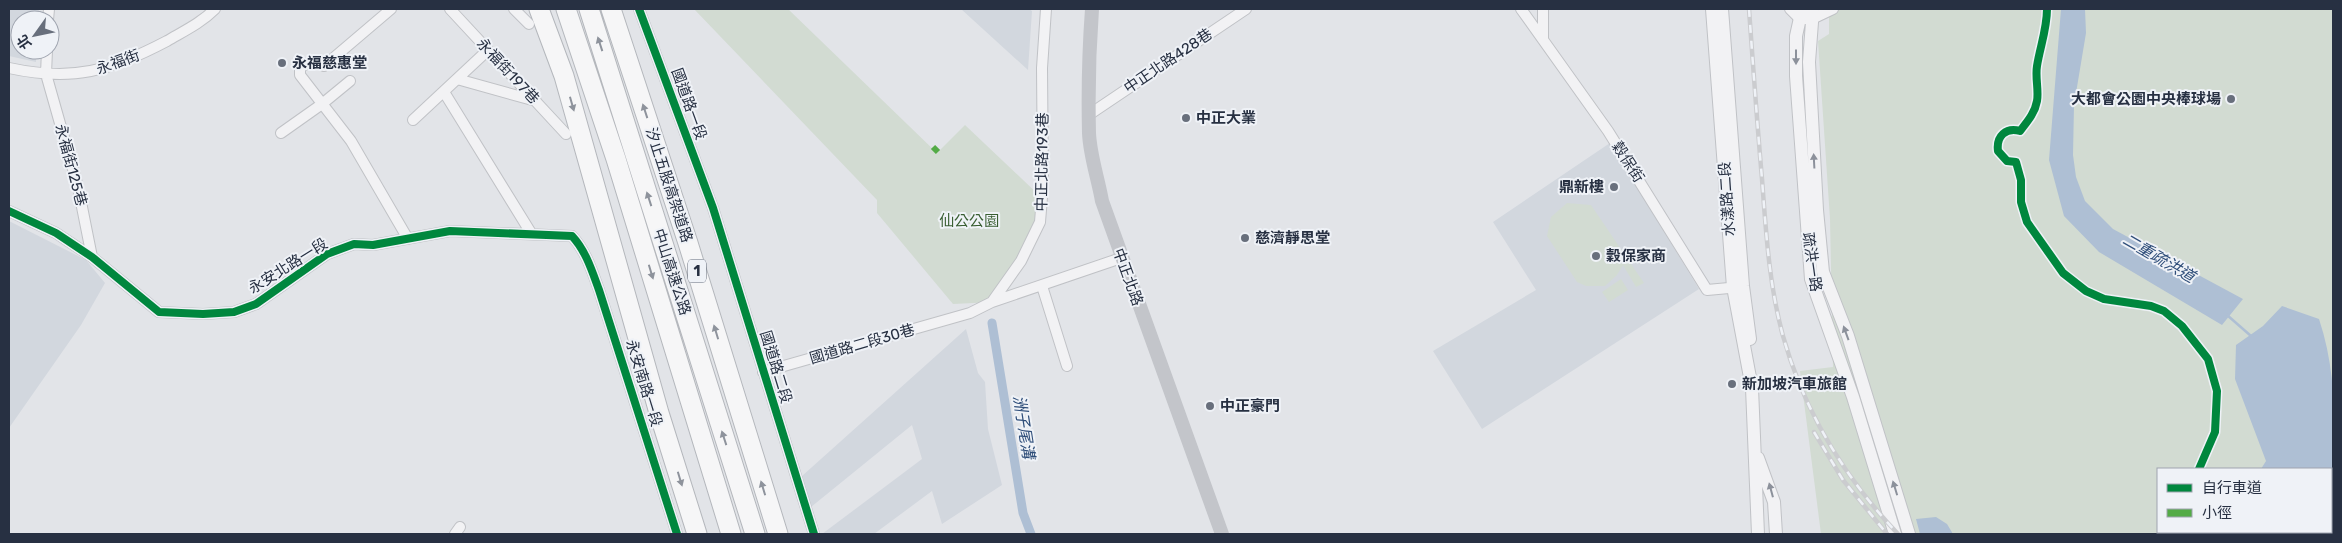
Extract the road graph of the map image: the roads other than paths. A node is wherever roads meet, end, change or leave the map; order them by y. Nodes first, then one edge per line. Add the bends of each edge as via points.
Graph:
1 (214, 9) edge
2 (391, 9) edge
3 (450, 9) edge
4 (514, 9) edge
5 (566, 9) edge
6 (589, 9) edge
7 (611, 9) edge
8 (640, 9) edge
9 (1046, 9) edge
10 (1092, 9) edge
11 (1246, 9) edge
12 (1521, 9) edge
13 (1543, 9) edge
14 (1712, 9) edge
15 (1724, 9) edge
16 (1790, 9) edge
17 (1833, 9) edge
18 (1807, 14) edge
19 (534, 16) edge
20 (1543, 40) junction
21 (488, 50) junction
22 (47, 60) edge
23 (9, 68) edge
24 (46, 74) junction
25 (458, 79) junction
26 (350, 81) dead end
27 (444, 92) junction
28 (537, 102) junction
29 (322, 104) junction
30 (1090, 114) junction
31 (413, 120) dead end
32 (280, 133) dead end
33 (566, 134) dead end
34 (713, 208) joint
35 (9, 211) edge
36 (531, 233) junction
37 (408, 239) junction
38 (578, 243) joint
39 (92, 257) junction
40 (1121, 258) junction
41 (1042, 286) junction
42 (1738, 287) junction
43 (992, 302) junction
44 (1067, 366) dead end
45 (763, 372) junction
46 (1755, 448) junction
47 (677, 534) edge
48 (697, 534) edge
49 (731, 534) edge
50 (755, 534) edge
51 (778, 534) edge
52 (814, 534) edge
53 (1222, 534) edge
54 (1758, 534) edge
55 (1776, 534) edge
56 (1895, 534) edge
57 (1909, 534) edge

1 - 24 street, 永福街 via 188,29 132,60 92,72 58,76
2 - 29 street via 324,66 313,61 300,67 300,75
3 - 21 street, 永福街197巷
4 - 19 street
5 -> 49 highway, 中山高速公路 via 613,150
50 -> 6 highway, 中山高速公路 / 1
51 -> 7 highway, 汐止五股高架道路 / 1
8 - 34 street, 國道路一段
9 - 43 street, 中正北路193巷 via 1040,222 1021,260
10 - 30 main road, 中正北路
11 - 30 street, 中正北路428巷
12 - 20 street, 穀保街
13 - 20 street
14 - 42 street, 水漾路二段
15 - 42 street, 水漾路二段
16 - 18 street
17 - 18 street
18 -> 56 street, 疏洪一路 via 1796,36 1796,76 1811,278 1845,371
57 -> 18 street, 疏洪一路 via 1848,336 1823,272
19 -> 48 highway via 564,76
20 - 42 street, 穀保街 via 1608,131 1707,290
21 - 25 street
21 - 28 street, 永福街197巷
22 - 24 street, 永福街125巷
23 - 24 street, 永福街
24 - 39 street, 永福街125巷 via 78,187
25 - 27 street
25 - 28 street
26 - 29 street
27 - 31 street
27 - 36 street
28 - 33 street, 永福街197巷
29 - 32 street
29 - 37 street via 351,141
30 - 40 main road, 中正北路 via 1093,164
34 - 45 street, 國道路二段
35 - 39 street, 永安北路一段 via 56,233
36 - 37 street, 永安北路一段 via 450,231
36 - 38 street, 永安北路一段 via 572,236
37 - 39 street, 永安北路一段 via 373,245 354,244 327,254 256,304 234,312 204,314 159,312
38 - 47 street, 永安南路一段 via 589,262 623,360
40 - 41 street, 國道路二段30巷
40 - 53 main road, 中正北路
41 - 43 street, 國道路二段30巷
41 - 44 street
42 - 46 street, 水漾路二段 via 1752,388
43 - 45 street, 國道路二段30巷 via 961,316
45 - 52 street, 國道路二段
46 - 54 street, 水漾路二段
55 -> 46 street via 1774,502

